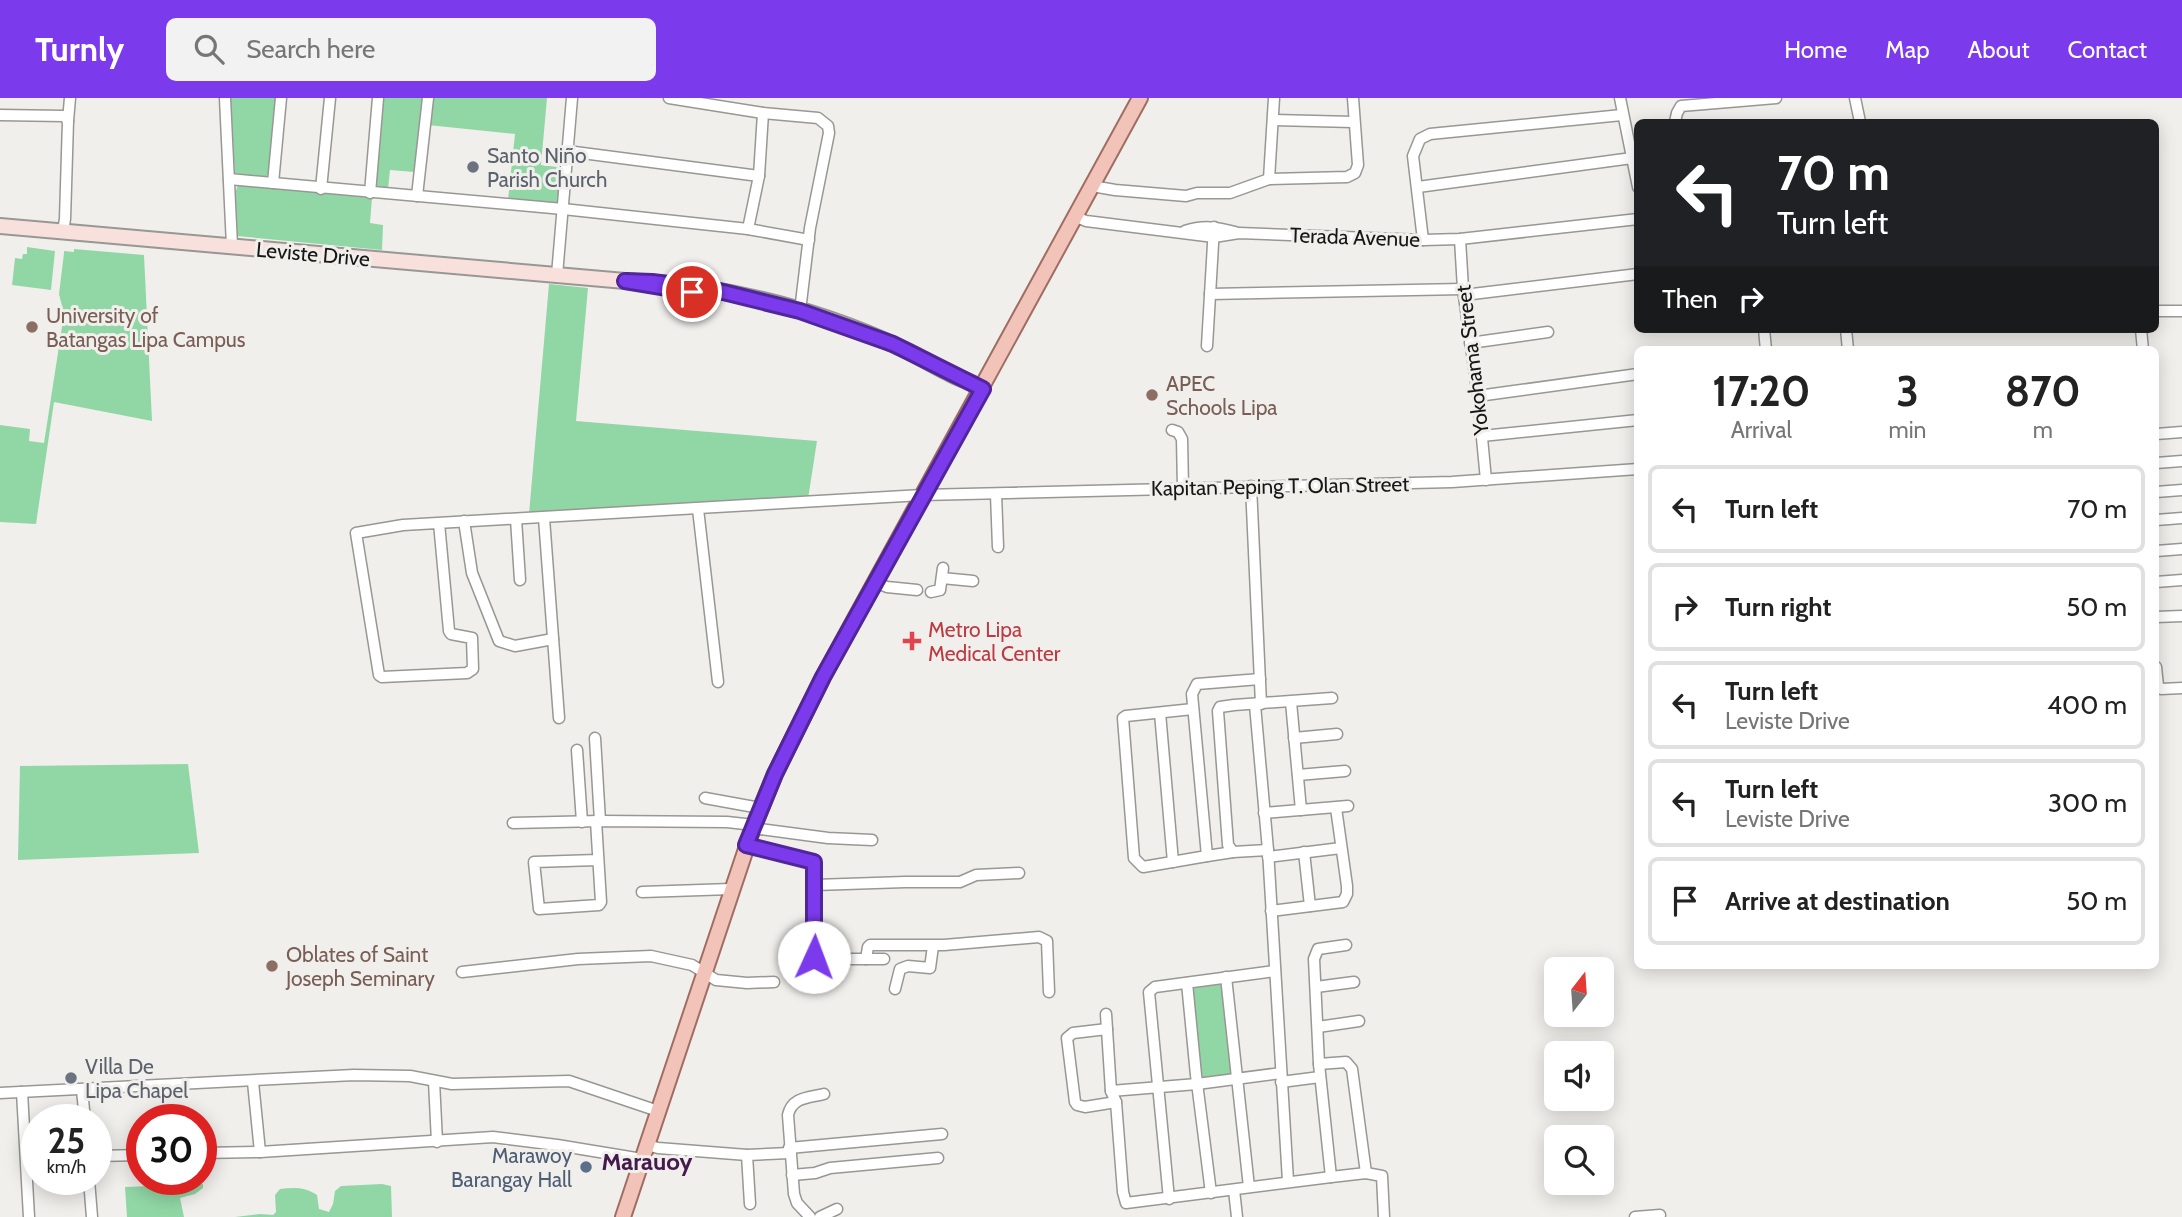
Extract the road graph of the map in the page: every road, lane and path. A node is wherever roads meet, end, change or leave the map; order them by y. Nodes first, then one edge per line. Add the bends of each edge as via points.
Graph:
1 (70, 98) edge
2 (225, 98) edge
3 (281, 98) edge
4 (330, 98) edge
5 (378, 98) edge
6 (428, 98) edge
7 (572, 98) edge
8 (669, 98) edge
9 (1140, 98) edge
10 (1274, 98) edge
11 (1353, 98) edge
12 (1620, 98) edge
13 (1776, 98) edge
14 (1855, 98) edge
15 (1733, 100) edge
16 (764, 113) junction
17 (0, 115) edge
18 (1622, 115) junction
19 (1676, 119) edge
20 (1859, 119) edge
21 (1274, 120) junction
22 (68, 121) junction
23 (1353, 122) junction
24 (567, 151) junction
25 (1632, 158) junction
26 (1634, 168) edge
27 (759, 176) junction
28 (229, 178) junction
29 (1269, 178) junction
30 (273, 183) junction
31 (1093, 183) junction
32 (1418, 187) junction
33 (321, 189) junction
34 (370, 193) junction
35 (417, 196) junction
36 (563, 209) junction
37 (1074, 216) junction
38 (1634, 219) edge
39 (0, 226) edge
40 (748, 229) junction
41 (63, 231) junction
42 (1214, 232) junction
43 (1460, 239) junction
44 (808, 240) junction
45 (1423, 240) junction
46 (232, 246) junction
47 (1634, 274) edge
48 (557, 275) junction
49 (625, 281) junction
50 (1464, 292) junction
51 (1210, 294) junction
52 (800, 311) junction
53 (2159, 311) edge
54 (2182, 311) edge
55 (1549, 332) dead end
56 (1470, 343) junction
57 (1207, 346) dead end
58 (1634, 375) edge
59 (980, 393) junction
60 (1478, 397) junction
61 (1634, 420) edge
62 (1172, 430) dead end
63 (2182, 432) edge
64 (2159, 435) edge
65 (1482, 436) junction
66 (2182, 461) edge
67 (2159, 463) edge
68 (1634, 469) edge
69 (1486, 480) junction
70 (1251, 486) junction
71 (1183, 488) junction
72 (2182, 490) edge
73 (2159, 492) edge
74 (922, 495) junction
75 (996, 495) junction
76 (698, 509) junction
77 (544, 518) junction
78 (2182, 518) edge
79 (516, 519) junction
80 (2159, 520) edge
81 (464, 521) junction
82 (439, 523) junction
83 (998, 547) dead end
84 (2182, 549) edge
85 (2159, 551) edge
86 (520, 580) dead end
87 (2182, 580) edge
88 (973, 581) dead end
89 (875, 582) junction
90 (2159, 582) edge
91 (917, 590) dead end
92 (931, 592) dead end
93 (2182, 616) edge
94 (2159, 617) edge
95 (553, 639) junction
96 (1260, 679) junction
97 (718, 682) dead end
98 (2159, 687) edge
99 (2182, 688) edge
100 (1332, 698) dead end
101 (1291, 702) junction
102 (1258, 704) junction
103 (1192, 709) junction
104 (1160, 713) junction
105 (559, 718) dead end
106 (1337, 734) dead end
107 (595, 738) dead end
108 (1294, 738) junction
109 (577, 750) dead end
110 (1345, 771) dead end
111 (1298, 775) junction
112 (705, 798) dead end
113 (1348, 806) dead end
114 (760, 808) junction
115 (1336, 808) junction
116 (1301, 810) junction
117 (1264, 814) junction
118 (598, 821) junction
119 (582, 822) junction
120 (513, 823) dead end
121 (753, 826) junction
122 (872, 840) dead end
123 (746, 845) junction
124 (1341, 848) junction
125 (1233, 852) junction
126 (1304, 852) junction
127 (1268, 853) junction
128 (1207, 856) junction
129 (597, 860) junction
130 (1174, 862) junction
131 (1019, 873) dead end
132 (815, 885) junction
133 (731, 889) junction
134 (642, 892) dead end
135 (1310, 906) junction
136 (1271, 911) junction
137 (1346, 945) dead end
138 (933, 946) junction
139 (866, 959) junction
140 (884, 959) dead end
141 (1275, 971) junction
142 (462, 972) dead end
143 (702, 973) junction
144 (1226, 977) junction
145 (774, 982) dead end
146 (1354, 982) dead end
147 (1187, 983) junction
148 (1316, 987) junction
149 (895, 989) dead end
150 (1049, 992) dead end
151 (1106, 1014) dead end
152 (1359, 1021) dead end
153 (1318, 1027) junction
154 (1107, 1029) junction
155 (1319, 1064) junction
156 (1281, 1077) junction
157 (1320, 1077) junction
158 (1238, 1078) junction
159 (434, 1081) junction
160 (253, 1082) junction
161 (1197, 1084) junction
162 (1157, 1088) junction
163 (82, 1090) junction
164 (1111, 1091) junction
165 (22, 1092) junction
166 (0, 1093) edge
167 (824, 1094) dead end
168 (1116, 1102) junction
169 (83, 1104) edge
170 (658, 1111) junction
171 (942, 1134) dead end
172 (437, 1142) junction
173 (647, 1145) junction
174 (789, 1150) junction
175 (260, 1152) junction
176 (217, 1153) edge
177 (747, 1155) junction
178 (938, 1158) dead end
179 (642, 1159) junction
180 (1366, 1173) junction
181 (792, 1175) junction
182 (1331, 1177) junction
183 (1288, 1181) junction
184 (1249, 1187) junction
185 (1234, 1190) junction
186 (1211, 1193) junction
187 (90, 1195) edge
188 (1169, 1199) junction
189 (750, 1204) dead end
190 (837, 1209) dead end
191 (1660, 1215) dead end
192 (29, 1217) edge
193 (92, 1217) edge
194 (623, 1217) edge
195 (810, 1217) edge
196 (820, 1217) edge
197 (1237, 1217) edge
198 (1384, 1217) edge
199 (1634, 1217) edge

1 - 22 street
2 - 28 street
3 - 30 street
4 - 33 street
5 - 34 street
6 - 35 street
7 - 24 street
8 - 16 street
9 - 31 main road
10 - 21 street
11 - 23 street
12 - 18 street
13 - 15 street
14 - 20 street
15 - 19 street via 1681,106
16 - 27 street
16 - 44 street via 818,118 828,126
17 - 22 street via 64,116
18 - 25 street
18 - 32 street via 1430,134 1420,139 1413,156
21 - 23 street
21 - 29 street
22 - 41 street
23 - 29 street via 1356,173
24 - 27 street
24 - 36 street
25 - 26 street
25 - 32 street
27 - 40 street
28 - 30 street
28 - 46 street
29 - 31 street via 1230,193
30 - 33 street
31 - 37 main road
32 - 45 street
33 - 34 street
34 - 35 street
35 - 36 street
36 - 40 street
36 - 48 street
37 - 42 street, Terada Avenue via 1086,221 1185,231 1198,227
37 - 59 main road
38 - 43 street, Terada Avenue
39 - 41 main road, Leviste Drive
40 - 44 street
41 - 46 main road, Leviste Drive
42 - 45 street, Terada Avenue
42 - 51 street
43 - 45 street, Terada Avenue
43 - 50 street, Yokohama Street
44 - 52 street
46 - 48 main road, Leviste Drive
47 - 50 street
48 - 49 main road, Leviste Drive
49 - 52 main road, Leviste Drive via 711,289
49 - 59 main road, Leviste Drive via 737,300 832,326 903,354
50 - 51 street
50 - 56 street, Yokohama Street
51 - 57 street
52 - 59 main road, Leviste Drive via 893,344
53 - 54 street
55 - 56 street
56 - 60 street, Yokohama Street
58 - 60 street
59 - 74 main road
60 - 65 street, Yokohama Street
61 - 65 street
62 - 71 street via 1182,439
63 - 64 street
65 - 69 street, Yokohama Street
66 - 67 street
68 - 69 street, Kapitan Peping T. Olan Street
69 - 70 street, Kapitan Peping T. Olan Street
70 - 71 street, Kapitan Peping T. Olan Street
70 - 96 street
71 - 75 street, Kapitan Peping T. Olan Street
72 - 73 street
74 - 75 street, Kapitan Peping T. Olan Street
74 - 76 street, Kapitan Peping T. Olan Street
74 - 89 main road
75 - 83 street
76 - 77 street, Kapitan Peping T. Olan Street
76 - 97 street
77 - 79 street, Kapitan Peping T. Olan Street
77 - 95 street
78 - 80 street
79 - 81 street, Kapitan Peping T. Olan Street
79 - 86 street
81 - 82 street, Kapitan Peping T. Olan Street
81 - 95 street via 472,573 499,641 515,646
82 - 82 street, Kapitan Peping T. Olan Street via 356,533 382,677 473,669 472,638 449,631
84 - 85 street
87 - 90 street
88 - 92 street via 943,573 940,590
89 - 91 street
89 - 114 main road
93 - 94 street
95 - 105 street
96 - 102 street
96 - 103 street via 1197,684
98 - 99 street
100 - 101 street
101 - 102 street
101 - 108 street
102 - 117 street
102 - 125 street via 1220,707 1218,712 1227,836
103 - 104 street
103 - 128 street
104 - 130 street
104 - 130 street via 1126,716 1122,724 1134,858 1143,867
106 - 108 street
107 - 118 street
108 - 111 street
109 - 119 street
110 - 111 street
111 - 116 street
112 - 114 street
113 - 115 street
114 - 121 main road
115 - 116 street
115 - 124 street
116 - 117 street
117 - 127 street
118 - 119 street
118 - 121 street
118 - 129 street
119 - 120 street
121 - 122 street
121 - 123 main road
123 - 132 street via 814,862
123 - 133 main road
124 - 126 street
124 - 135 street via 1347,886 1343,902
125 - 127 street
125 - 128 street
126 - 127 street
126 - 135 street
127 - 136 street
128 - 130 street
129 - 129 street via 599,905 539,909 534,862
131 - 132 street via 976,875 960,882
132 - 139 street via 815,959
133 - 134 street
133 - 143 main road
135 - 136 street
136 - 141 street
137 - 148 street via 1315,953
138 - 139 street via 870,945
138 - 149 street via 930,968 901,969
138 - 150 street via 1039,937 1047,941
139 - 140 street
141 - 144 street
141 - 156 street
142 - 143 street via 651,956 692,965
143 - 145 street via 716,980
143 - 170 main road
144 - 147 street
144 - 158 street
146 - 148 street
147 - 161 street
147 - 162 street via 1149,992
148 - 153 street
151 - 154 street
152 - 153 street
153 - 155 street
154 - 164 street
154 - 168 street via 1073,1033 1067,1038 1075,1102 1085,1107
155 - 157 street
155 - 180 street via 1346,1062 1352,1069
156 - 157 street
156 - 158 street
156 - 183 street
157 - 182 street
158 - 161 street
158 - 184 street
159 - 160 street via 354,1075
159 - 170 street via 569,1081
159 - 172 street
160 - 163 street
160 - 175 street
161 - 162 street
161 - 186 street
162 - 164 street
162 - 188 street
163 - 165 street
163 - 169 street
164 - 168 street
165 - 166 street
165 - 192 street
167 - 174 street via 792,1104
168 - 188 street via 1124,1200 1130,1205
170 - 173 main road
171 - 174 street
172 - 175 street
172 - 179 street via 493,1137
173 - 177 street
173 - 179 main road
174 - 177 street
174 - 181 street
175 - 176 street
177 - 189 street
178 - 181 street
179 - 194 main road
180 - 182 street
180 - 198 street via 1382,1175
181 - 195 street via 793,1194
182 - 183 street
183 - 184 street
184 - 185 street
185 - 186 street
185 - 197 street
186 - 188 street
187 - 193 street
190 - 196 street
191 - 199 street

